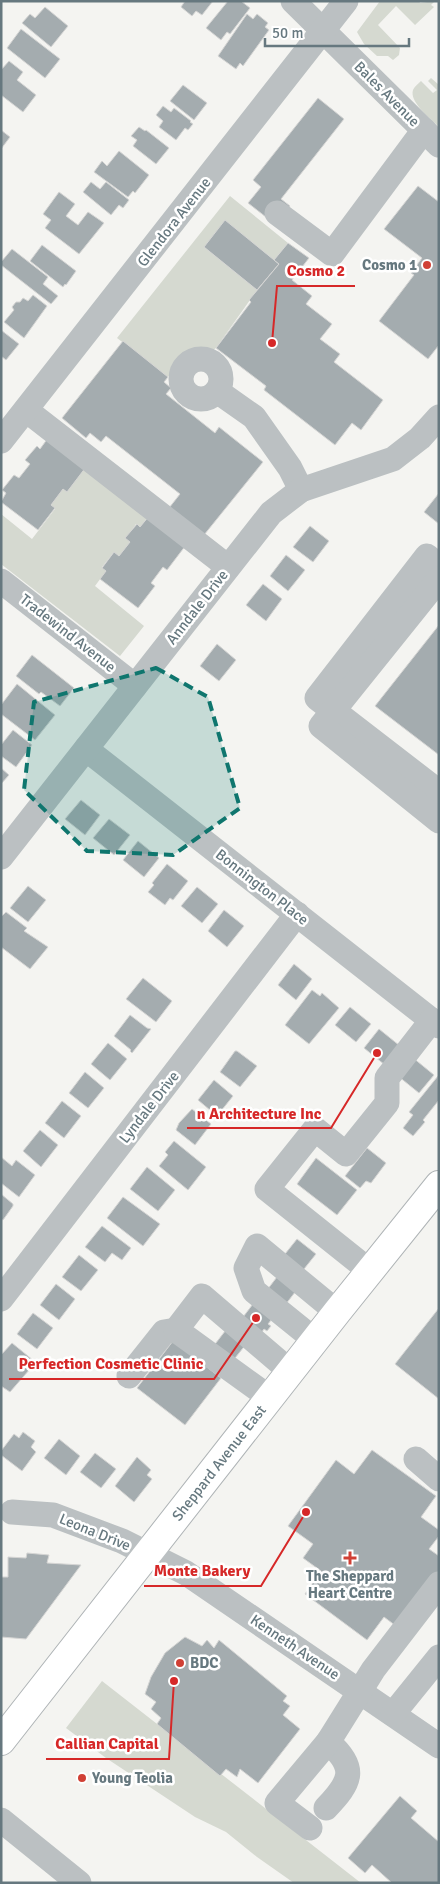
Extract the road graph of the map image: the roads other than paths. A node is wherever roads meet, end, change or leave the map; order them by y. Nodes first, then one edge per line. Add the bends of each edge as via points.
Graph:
1 (293, 1) edge
2 (346, 1) edge
3 (323, 31) junction
4 (431, 137) edge
5 (277, 213) dead end
6 (217, 391) dead end
7 (26, 410) junction
8 (439, 418) edge
9 (1, 442) edge
10 (301, 490) junction
11 (439, 566) edge
12 (228, 567) junction
13 (439, 579) edge
14 (1, 581) edge
15 (135, 686) junction
16 (332, 710) junction
17 (86, 749) junction
18 (439, 792) edge
19 (439, 821) edge
20 (1, 857) edge
21 (297, 914) junction
22 (436, 1023) edge
23 (439, 1185) edge
24 (370, 1272) junction
25 (254, 1291) junction
26 (1, 1299) edge
27 (337, 1312) junction
28 (228, 1318) junction
29 (176, 1330) junction
30 (316, 1341) junction
31 (291, 1372) junction
32 (129, 1376) dead end
33 (270, 1398) junction
34 (416, 1459) dead end
35 (439, 1479) edge
36 (12, 1512) dead end
37 (148, 1553) junction
38 (439, 1584) edge
39 (439, 1657) edge
40 (360, 1692) junction
41 (392, 1714) junction
42 (1, 1741) edge
43 (328, 1742) junction
44 (439, 1746) edge
45 (326, 1808) dead end
46 (1, 1820) edge
47 (310, 1828) dead end
48 (79, 1883) edge

1 - 3 street, Bales Avenue
2 - 3 street, Glendora Avenue
3 - 4 street, Bales Avenue
3 - 7 street, Glendora Avenue
4 - 5 street via 332,254
6 - 10 street via 254,417 290,468
7 - 9 street, Glendora Avenue
7 - 12 street
8 - 10 street, Anndale Drive via 420,438 393,458
10 - 12 street, Anndale Drive via 271,513
11 - 16 street via 427,556 317,698
12 - 15 street, Anndale Drive
13 - 16 street
14 - 15 street, Tradewind Avenue
15 - 17 street, Anndale Drive
16 - 18 street
16 - 19 street via 320,726
17 - 20 street, Anndale Drive
17 - 21 street, Bonnington Place
21 - 22 street, Bonnington Place
21 - 26 street, Lyndale Drive
22 - 24 street via 387,1078 387,1103 346,1154 316,1129 267,1189
23 - 24 main road, Sheppard Avenue East
24 - 27 main road, Sheppard Avenue East
25 - 27 street via 246,1268 257,1246
25 - 28 street
25 - 30 street
27 - 30 main road, Sheppard Avenue East
28 - 29 street via 202,1296
28 - 31 street
29 - 32 street via 164,1332
29 - 33 street
30 - 31 main road, Sheppard Avenue East
31 - 33 main road, Sheppard Avenue East
33 - 37 main road, Sheppard Avenue East
34 - 35 street
36 - 37 street, Leona Drive via 53,1515
37 - 40 street, Kenneth Avenue via 192,1577
37 - 42 main road, Sheppard Avenue East
38 - 40 street
39 - 41 street
40 - 41 street, Kenneth Avenue
40 - 43 street
41 - 44 street, Kenneth Avenue
43 - 45 street via 347,1764 348,1779
43 - 47 street via 277,1803
46 - 48 street

